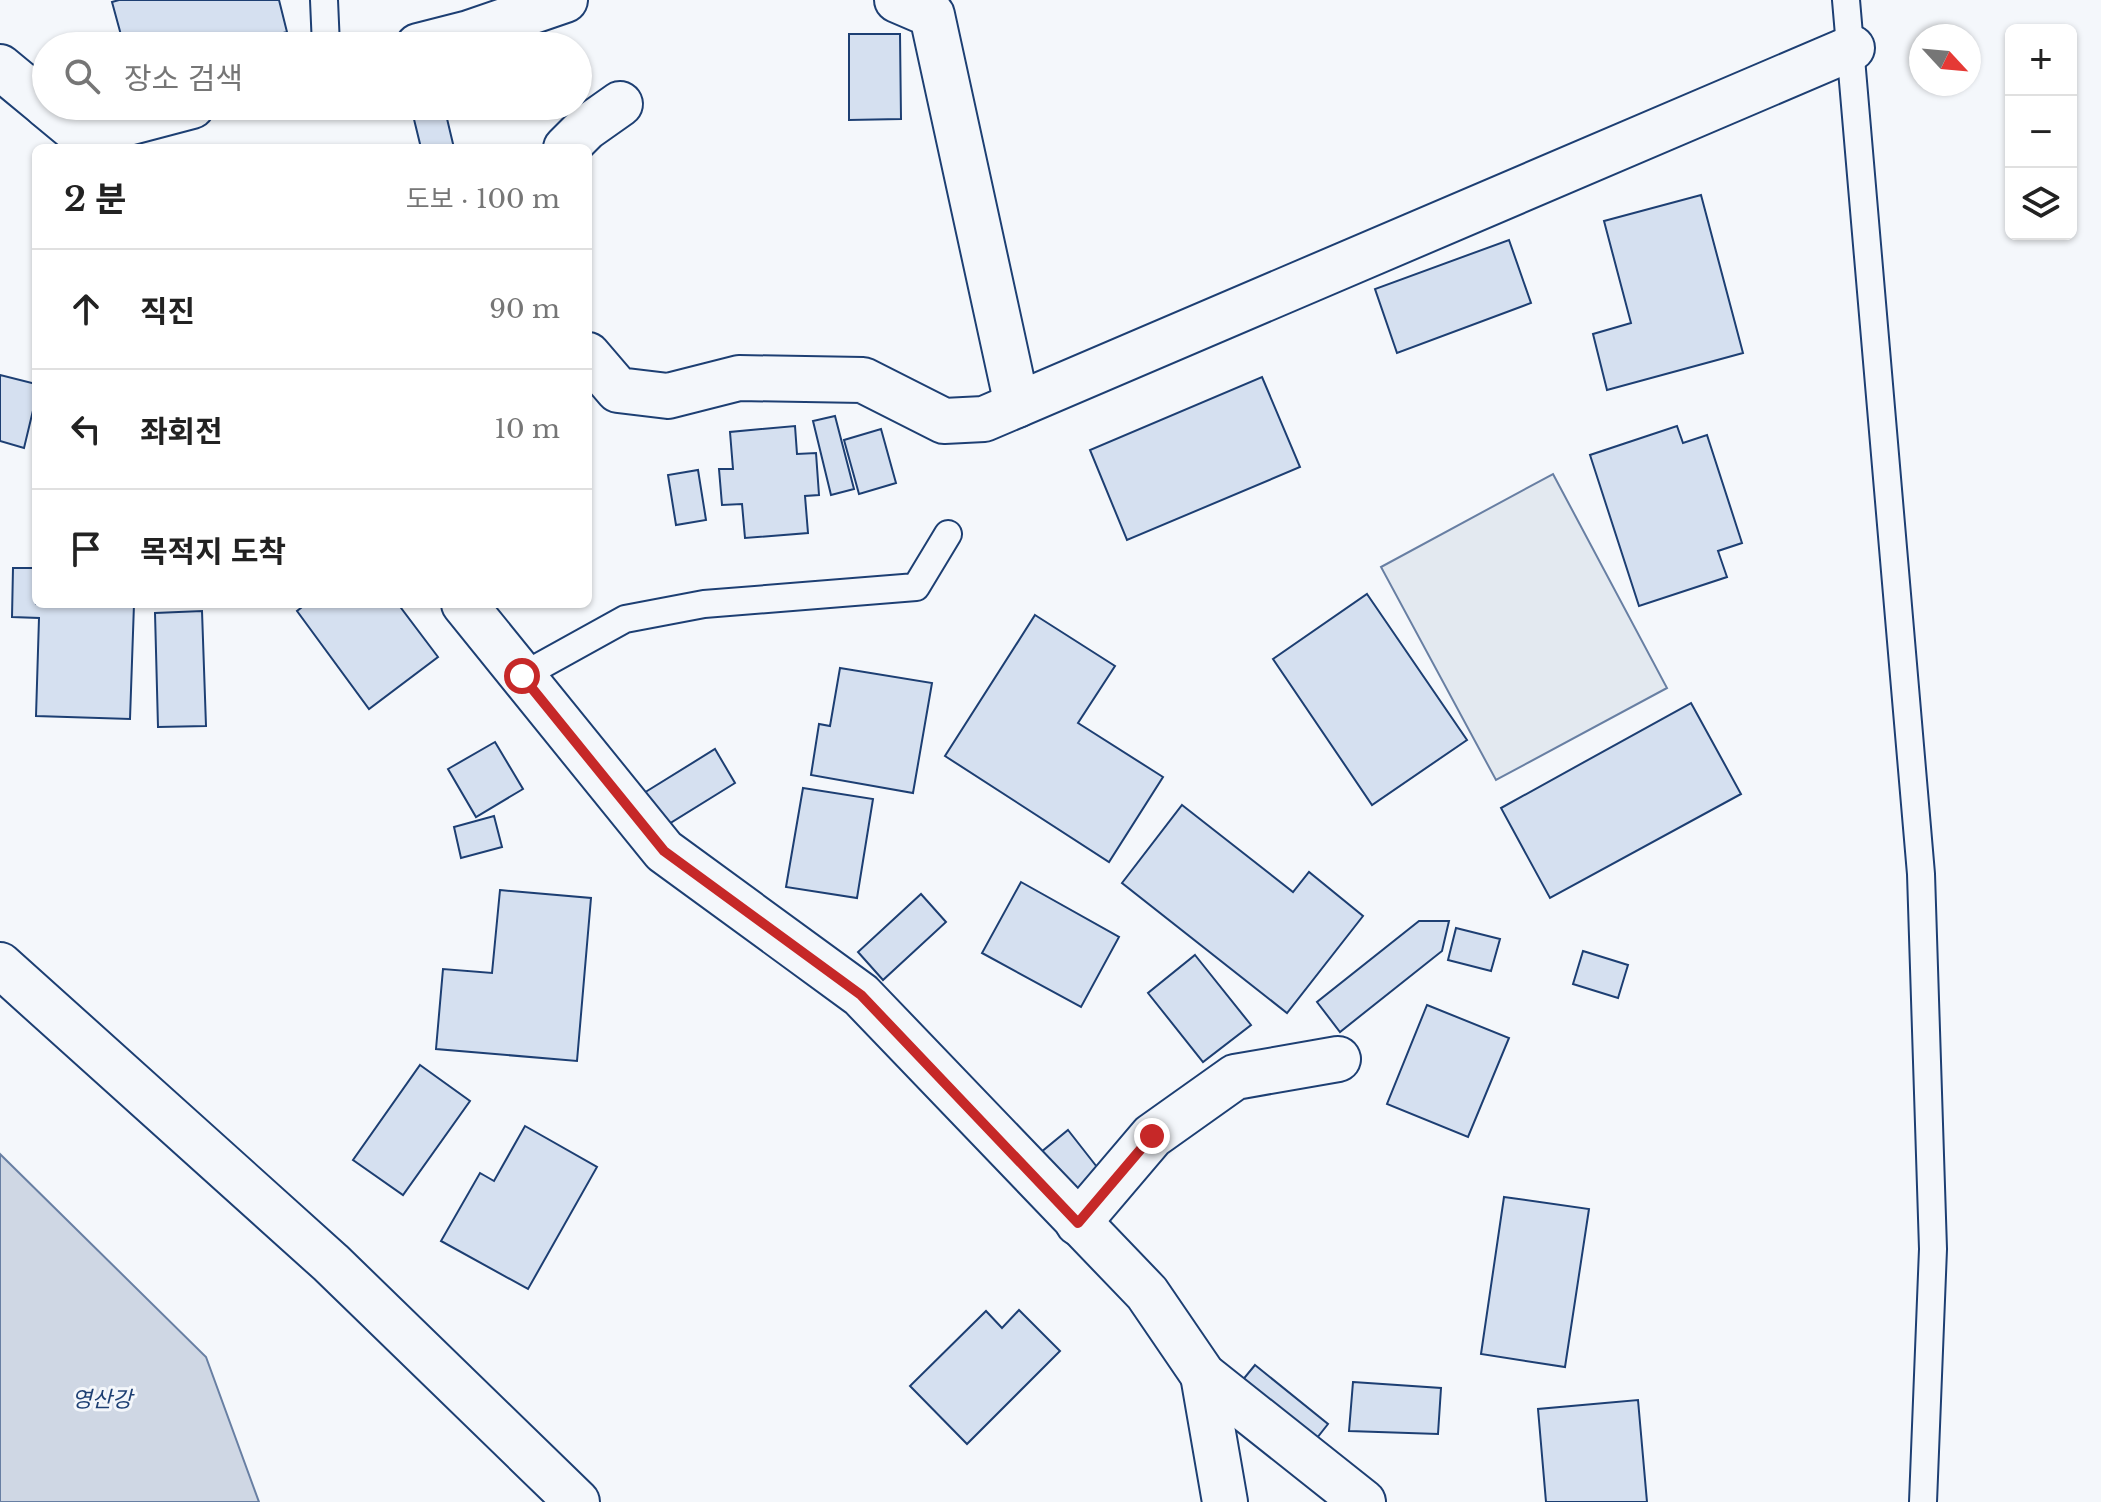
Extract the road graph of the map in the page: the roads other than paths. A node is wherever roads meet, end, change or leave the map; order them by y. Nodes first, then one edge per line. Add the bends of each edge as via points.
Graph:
1 (324, 0) edge
2 (565, 0) edge
3 (897, 0) edge
4 (1846, 0) edge
5 (325, 32) edge
6 (472, 32) edge
7 (1852, 48) junction
8 (0, 67) edge
9 (32, 94) edge
10 (620, 104) dead end
11 (62, 120) edge
12 (151, 120) edge
13 (87, 142) edge
14 (570, 144) edge
15 (592, 360) edge
16 (1017, 405) junction
17 (948, 534) dead end
18 (467, 608) edge
19 (522, 676) junction
20 (0, 965) edge
21 (1338, 1059) dead end
22 (1078, 1223) junction
23 (1203, 1375) junction
24 (577, 1502) edge
25 (1225, 1502) edge
26 (1363, 1502) edge
27 (1923, 1502) edge

1 - 5 lane
2 - 6 street
3 - 16 street via 932,15
4 - 7 lane
7 - 16 street
7 - 27 lane via 1921,874 1933,1249
8 - 9 street
10 - 14 street
11 - 13 street
12 - 13 street
15 - 16 street via 618,390 668,396 739,378 863,380 944,421 984,419
17 - 19 lane via 916,587 704,604 625,619
18 - 19 street
19 - 22 street via 664,851 861,995
20 - 24 street via 331,1263
21 - 22 street via 1235,1077 1152,1136
22 - 23 street via 1147,1293
23 - 25 street
23 - 26 street

